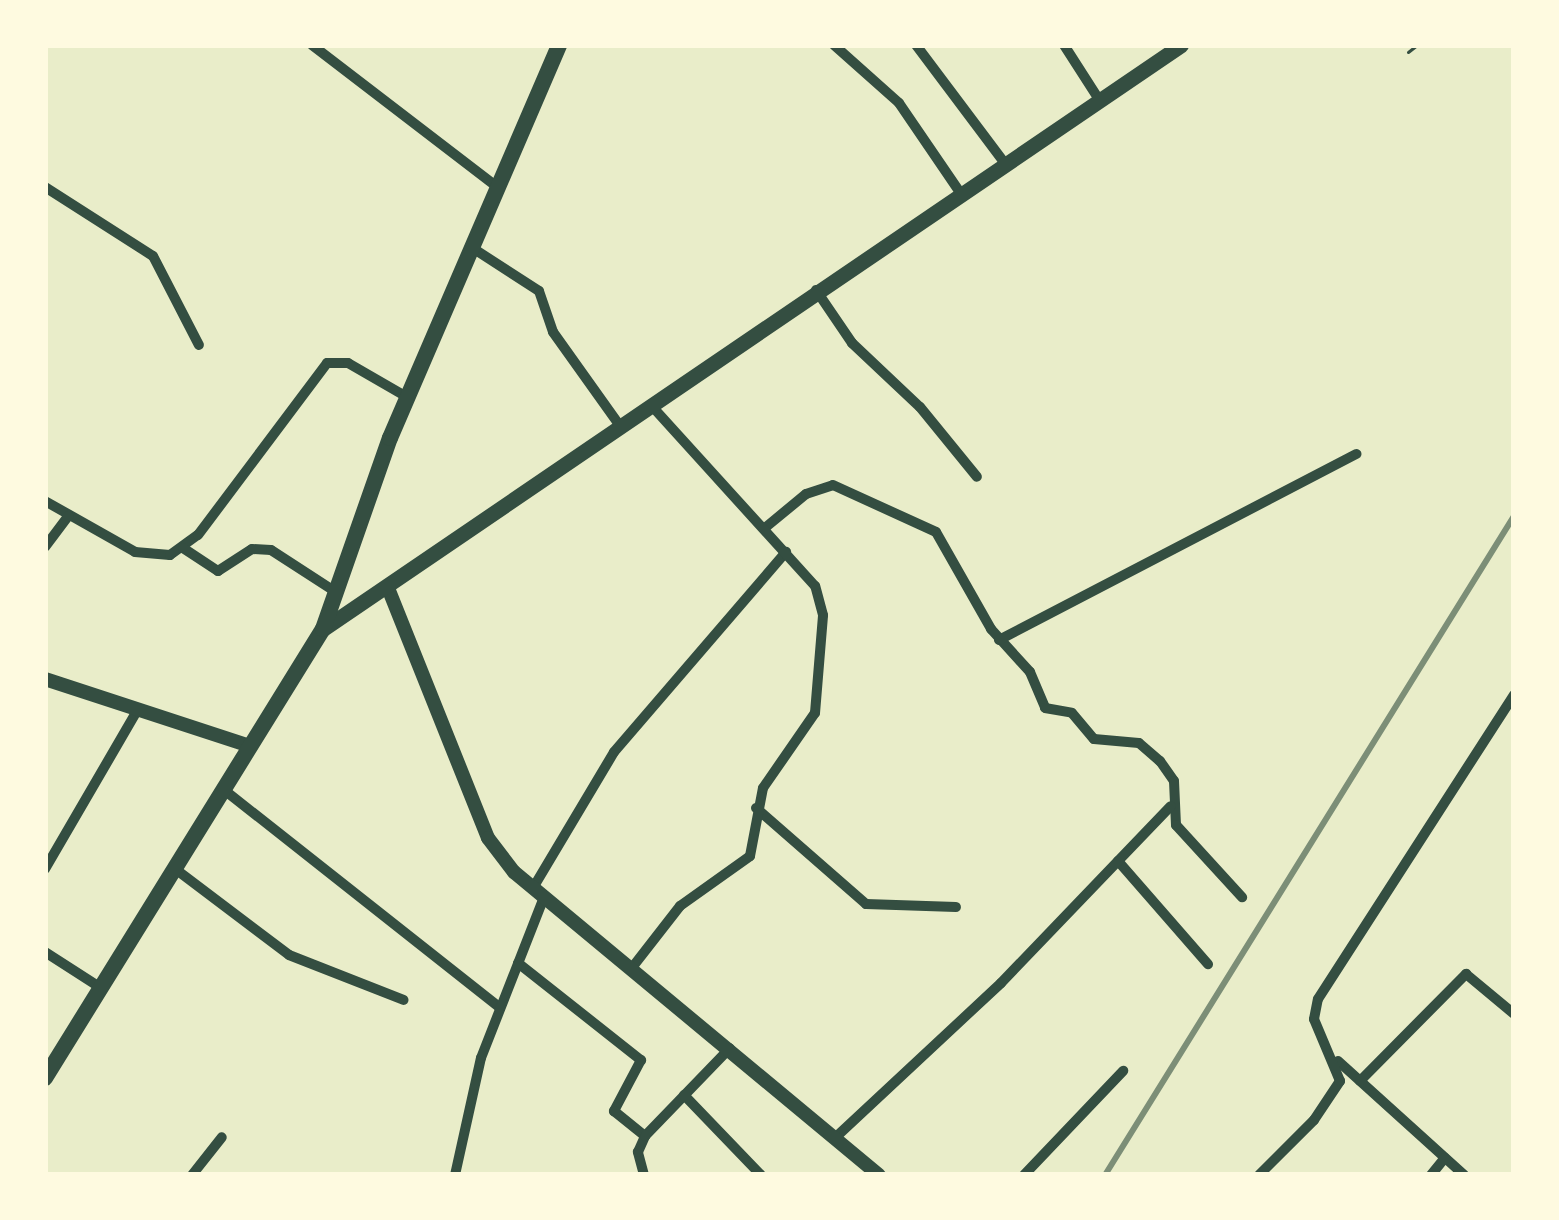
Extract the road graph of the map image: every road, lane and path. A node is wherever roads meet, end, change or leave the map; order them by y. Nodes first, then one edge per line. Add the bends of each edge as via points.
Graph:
1 (312, 45) edge
2 (559, 45) edge
3 (834, 45) edge
4 (916, 45) edge
5 (1064, 45) edge
6 (1180, 45) edge
7 (1417, 45) edge
8 (1408, 52) dead end
9 (1100, 101) junction
10 (1004, 162) junction
11 (45, 187) edge
12 (497, 188) junction
13 (959, 191) junction
14 (471, 247) junction
15 (816, 290) junction
16 (199, 345) dead end
17 (407, 397) junction
18 (651, 405) junction
19 (620, 425) junction
20 (1356, 454) dead end
21 (977, 477) dead end
22 (45, 501) edge
23 (68, 516) junction
24 (766, 527) junction
25 (45, 547) edge
26 (183, 548) junction
27 (786, 552) junction
28 (388, 588) junction
29 (336, 592) junction
30 (323, 629) junction
31 (999, 640) junction
32 (45, 679) edge
33 (1514, 695) edge
34 (138, 709) junction
35 (250, 746) junction
36 (223, 789) junction
37 (1171, 806) junction
38 (756, 808) junction
39 (1118, 861) junction
40 (175, 868) junction
41 (45, 869) edge
42 (538, 893) junction
43 (1242, 897) dead end
44 (956, 907) dead end
45 (45, 952) edge
46 (518, 963) junction
47 (1208, 964) dead end
48 (632, 969) junction
49 (101, 988) junction
50 (404, 1000) dead end
51 (500, 1008) junction
52 (1514, 1014) edge
53 (730, 1048) junction
54 (1336, 1059) junction
55 (1124, 1071) dead end
56 (45, 1078) edge
57 (1360, 1081) junction
58 (684, 1095) junction
59 (645, 1136) junction
60 (836, 1136) junction
61 (222, 1137) dead end
62 (1445, 1158) junction
63 (192, 1175) edge
64 (456, 1175) edge
65 (644, 1175) edge
66 (761, 1175) edge
67 (879, 1175) edge
68 (1024, 1175) edge
69 (1259, 1175) edge
70 (1431, 1175) edge
71 (1464, 1175) edge

1 - 12 street
2 - 12 main road
3 - 13 street via 898,104
4 - 10 street
5 - 9 street
6 - 9 main road
7 - 8 path
9 - 10 main road
10 - 13 main road
11 - 16 street via 153,256
12 - 14 main road
13 - 15 main road
14 - 17 main road
14 - 19 street via 539,291 553,332
15 - 18 main road
15 - 21 street via 852,343 920,406
17 - 26 street via 348,363 327,363
17 - 29 main road
18 - 19 main road
18 - 24 street
19 - 28 main road
20 - 31 street
22 - 23 street
23 - 25 street
23 - 26 street via 135,552
24 - 27 street
24 - 31 street via 806,494 833,485 922,523 958,558
26 - 29 street via 218,571 252,549 271,550
27 - 38 street via 815,586 824,615 814,713
27 - 42 street via 614,752
28 - 30 main road
28 - 42 street via 488,838
29 - 30 main road
30 - 35 main road
31 - 37 street via 1030,671 1050,712 1072,713 1105,744 1138,743 1160,761 1174,781
32 - 34 street
33 - 54 street via 1318,999 1319,1036
34 - 35 street
34 - 41 street
35 - 36 main road
36 - 40 main road
36 - 51 street
37 - 39 street
37 - 43 street via 1176,825
38 - 44 street via 866,904
38 - 48 street via 749,856 680,906
39 - 47 street
39 - 60 street
40 - 49 main road
40 - 50 street via 289,955
42 - 46 street
42 - 48 street
45 - 49 street
46 - 51 street
46 - 59 street via 641,1060 614,1111
48 - 53 street
49 - 56 main road
51 - 64 street via 466,1105
52 - 57 street via 1466,974
53 - 58 street
53 - 60 street
54 - 57 street
54 - 69 street via 1340,1081 1330,1101
55 - 68 street
57 - 62 street
58 - 59 street
58 - 66 street
59 - 65 street via 638,1152
60 - 67 street
61 - 63 street
62 - 70 street
62 - 71 street

